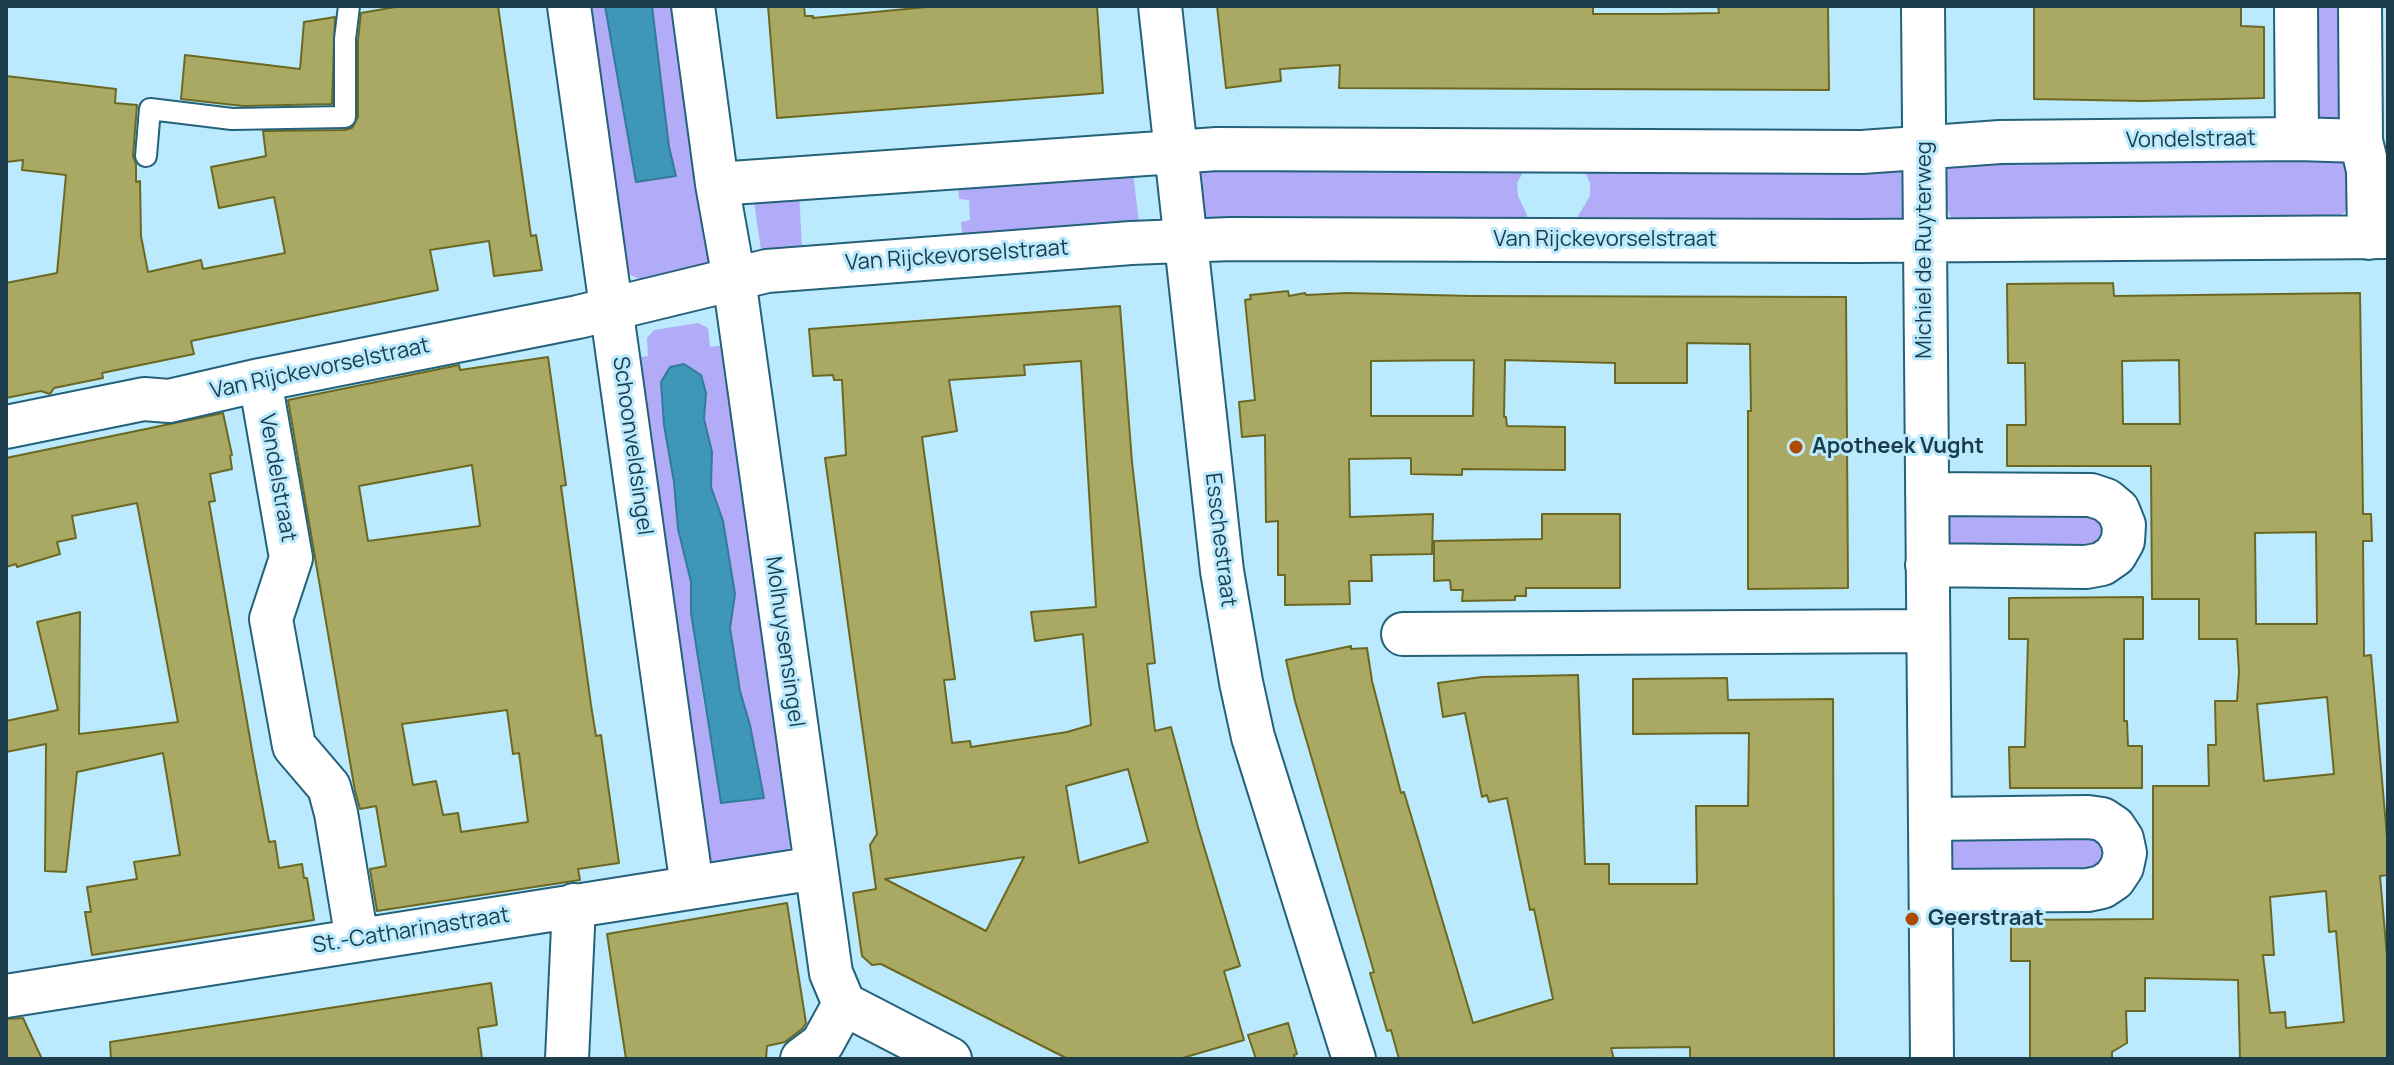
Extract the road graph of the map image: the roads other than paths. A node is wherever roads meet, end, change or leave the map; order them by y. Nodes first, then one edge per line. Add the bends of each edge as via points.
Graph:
1 (349, 6) edge
2 (569, 6) edge
3 (693, 6) edge
4 (1160, 6) edge
5 (1923, 6) edge
6 (2296, 6) edge
7 (2360, 6) edge
8 (2297, 139) junction
9 (2361, 141) junction
10 (1925, 147) junction
11 (1176, 151) junction
12 (146, 156) dead end
13 (717, 184) junction
14 (2378, 238) edge
15 (1186, 241) junction
16 (1925, 241) junction
17 (734, 279) junction
18 (613, 309) junction
19 (260, 380) junction
20 (6, 427) edge
21 (1927, 494) junction
22 (1927, 565) junction
23 (1927, 631) junction
24 (1403, 634) dead end
25 (1931, 819) junction
26 (816, 868) junction
27 (692, 887) junction
28 (1931, 891) junction
29 (574, 905) junction
30 (357, 940) junction
31 (6, 996) edge
32 (844, 1004) junction
33 (567, 1059) edge
34 (802, 1059) edge
35 (950, 1059) edge
36 (1354, 1059) edge
37 (1932, 1059) edge

1 - 12 lane via 345,117 232,119 150,109
2 - 18 street, Schoonveldsingel
3 - 13 street
4 - 11 street, Esschestraat
5 - 10 street, Michiel de Ruyterweg
6 - 8 street
7 - 9 street
8 - 9 street, Vondelstraat
8 - 10 street, Vondelstraat
9 - 14 street
10 - 11 street via 1862,152
10 - 16 street, Michiel de Ruyterweg
11 - 13 street
11 - 15 street, Esschestraat
13 - 17 street, Molhuysensingel
14 - 16 street
15 - 16 street, Van Rijckevorselstraat
15 - 17 street, Van Rijckevorselstraat via 767,271
15 - 36 street, Esschestraat via 1222,571 1241,682 1256,747
16 - 21 street, Michiel de Ruyterweg
17 - 18 street, Van Rijckevorselstraat
17 - 26 street, Molhuysensingel
18 - 19 street, Van Rijckevorselstraat
18 - 27 street, Schoonveldsingel
19 - 20 street, Van Rijckevorselstraat via 169,401 144,399
19 - 30 street, Vendelstraat via 291,558 271,619 294,746 329,787
21 - 22 street, Michiel de Ruyterweg
21 - 22 street via 2091,495 2118,510 2124,525 2123,541 2102,564
22 - 23 street, Michiel de Ruyterweg
23 - 24 street
23 - 25 street, Michiel de Ruyterweg
25 - 28 street, Michiel de Ruyterweg
25 - 28 street via 2102,819 2114,827 2125,853 2114,879 2088,890
26 - 27 street, St.-Catharinastraat
26 - 32 street, Molhuysensingel via 831,973
27 - 29 street, St.-Catharinastraat
28 - 37 street, Michiel de Ruyterweg
29 - 30 street, St.-Catharinastraat
29 - 33 street
30 - 31 street, St.-Catharinastraat
32 - 34 street via 822,1044
32 - 35 street

